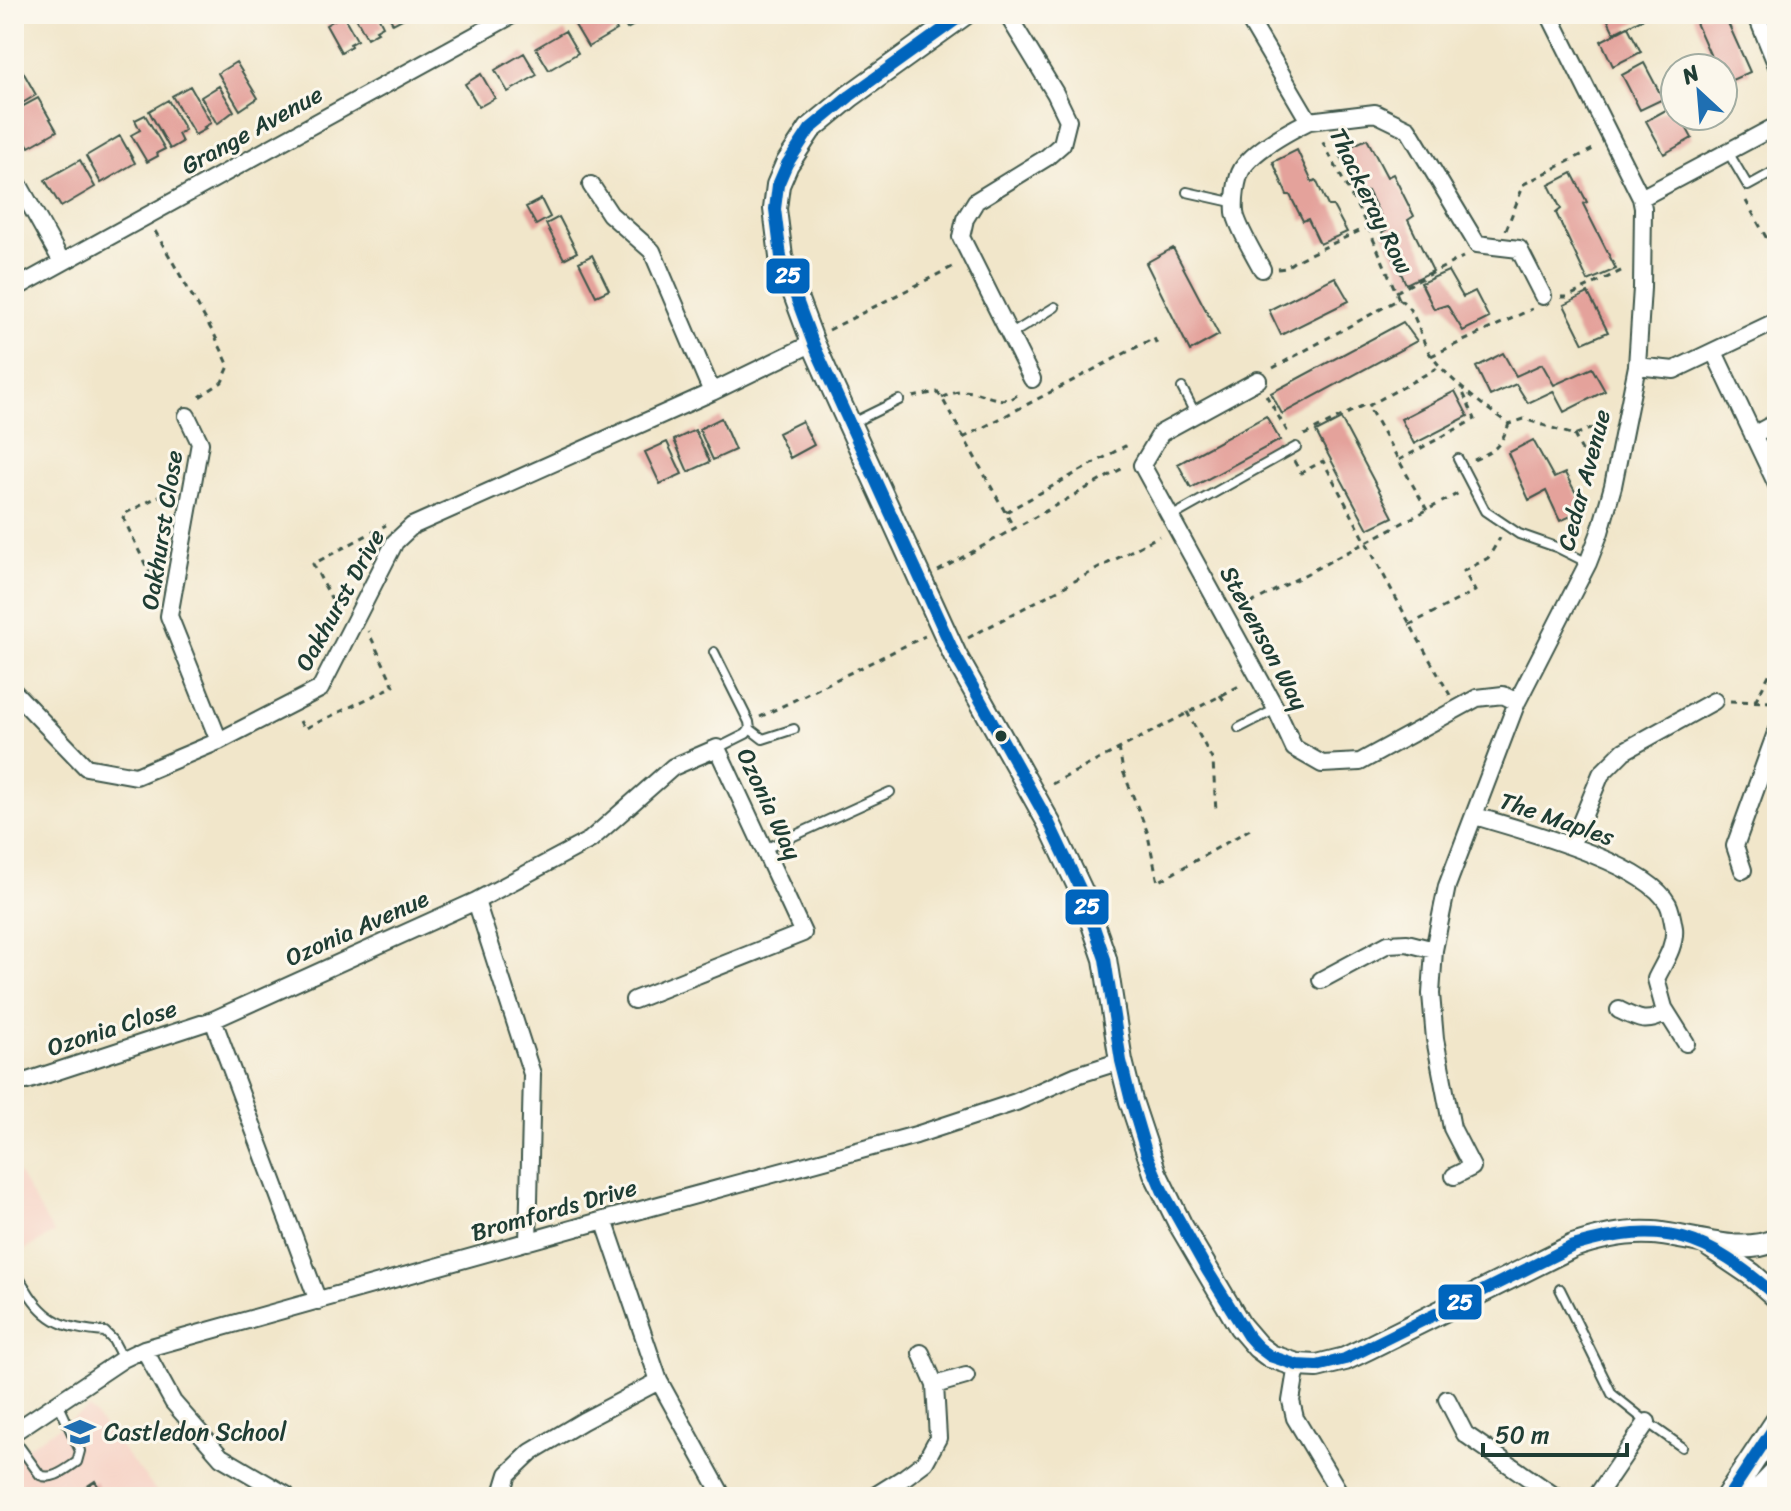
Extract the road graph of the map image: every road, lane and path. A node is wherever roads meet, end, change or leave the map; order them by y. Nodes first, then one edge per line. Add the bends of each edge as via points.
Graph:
1 (514, 14) edge
2 (964, 14) edge
3 (1007, 14) edge
4 (1246, 14) edge
5 (1549, 14) edge
6 (1756, 14) edge
7 (1777, 66) edge
8 (1309, 121) junction
9 (1777, 123) edge
10 (1612, 139) junction
11 (1728, 152) junction
12 (1777, 170) edge
13 (14, 176) edge
14 (591, 185) dead end
15 (1748, 186) junction
16 (1187, 192) dead end
17 (1641, 198) junction
18 (1236, 203) junction
19 (146, 216) junction
20 (1368, 227) junction
21 (1477, 244) junction
22 (1499, 246) junction
23 (1777, 257) edge
24 (970, 258) junction
25 (62, 262) junction
26 (1642, 266) junction
27 (1262, 269) joint
28 (14, 289) edge
29 (1396, 292) junction
30 (1543, 296) junction
31 (1399, 299) junction
32 (1055, 307) dead end
33 (1777, 321) edge
34 (1010, 335) junction
35 (813, 341) junction
36 (1158, 347) dead end
37 (1714, 352) junction
38 (1431, 356) junction
39 (1441, 366) junction
40 (1637, 366) junction
41 (1032, 379) joint
42 (1258, 380) junction
43 (1459, 384) junction
44 (1182, 388) dead end
45 (712, 392) junction
46 (942, 398) junction
47 (899, 400) joint
48 (1368, 406) junction
49 (1195, 413) junction
50 (187, 416) joint
51 (1625, 422) junction
52 (1777, 422) edge
53 (849, 424) junction
54 (1509, 424) junction
55 (1574, 435) junction
56 (1753, 435) junction
57 (963, 438) junction
58 (1292, 446) junction
59 (1399, 460) junction
60 (1460, 463) joint
61 (1138, 464) junction
62 (193, 479) junction
63 (1777, 485) edge
64 (1472, 486) junction
65 (1613, 486) junction
66 (1427, 510) junction
67 (1006, 512) junction
68 (1174, 522) junction
69 (412, 526) junction
70 (1506, 526) junction
71 (1014, 528) junction
72 (1367, 543) junction
73 (1588, 563) junction
74 (920, 581) junction
75 (169, 616) junction
76 (357, 617) junction
77 (1226, 617) junction
78 (1409, 625) junction
79 (349, 632) junction
80 (946, 637) junction
81 (714, 652) dead end
82 (1777, 660) edge
83 (1262, 683) junction
84 (14, 692) edge
85 (1220, 695) junction
86 (1714, 701) joint
87 (1755, 701) junction
88 (1517, 702) junction
89 (1777, 702) edge
90 (292, 703) junction
91 (1227, 704) dead end
92 (1458, 708) junction
93 (1276, 709) junction
94 (1187, 712) junction
95 (750, 726) junction
96 (1239, 728) dead end
97 (794, 729) dead end
98 (1777, 730) edge
99 (219, 741) junction
100 (717, 748) junction
101 (1119, 748) junction
102 (1045, 787) dead end
103 (890, 792) dead end
104 (1216, 812) dead end
105 (1475, 816) junction
106 (1252, 828) dead end
107 (1571, 846) junction
108 (764, 849) junction
109 (1743, 870) dead end
110 (476, 901) junction
111 (1434, 950) junction
112 (1321, 980) dead end
113 (634, 1000) dead end
114 (1619, 1010) dead end
115 (1667, 1013) junction
116 (213, 1020) junction
117 (1686, 1043) dead end
118 (1121, 1061) junction
119 (27, 1081) dead end
120 (1454, 1176) dead end
121 (604, 1220) junction
122 (1777, 1240) edge
123 (1697, 1241) junction
124 (528, 1242) junction
125 (14, 1266) edge
126 (1560, 1289) dead end
127 (1777, 1297) edge
128 (318, 1301) junction
129 (144, 1349) junction
130 (921, 1353) dead end
131 (123, 1359) junction
132 (1297, 1365) junction
133 (966, 1376) dead end
134 (659, 1381) junction
135 (935, 1385) junction
136 (1447, 1399) dead end
137 (58, 1403) junction
138 (1647, 1422) junction
139 (1777, 1423) edge
140 (14, 1432) edge
141 (14, 1439) edge
142 (1682, 1447) dead end
143 (1777, 1473) edge
144 (287, 1497) edge
145 (501, 1497) edge
146 (723, 1497) edge
147 (873, 1497) edge
148 (1342, 1497) edge
149 (1556, 1497) edge
150 (1596, 1497) edge
151 (1728, 1497) edge
152 (1754, 1497) edge

1 - 19 street, Grange Avenue
2 - 35 street via 810,129 787,164 775,209 781,257
3 - 24 street via 1068,120 1062,144 976,201 961,237
4 - 8 street
5 - 10 street, Cedar Avenue
6 - 7 street
8 - 18 street via 1254,156 1242,170
8 - 20 path, Thackeray Row
8 - 21 street via 1375,113 1408,129
9 - 11 street
10 - 17 street, Cedar Avenue
10 - 22 path via 1524,184
11 - 15 lane
11 - 17 street
12 - 15 lane
13 - 25 street
14 - 45 street via 610,214 652,251
15 - 23 path via 1744,197
16 - 18 lane
17 - 26 street, Cedar Avenue
18 - 27 street via 1235,215
19 - 25 street, Grange Avenue
19 - 50 path via 229,366 222,382 182,408
20 - 27 path via 1285,268
20 - 29 path, Thackeray Row
21 - 22 street
21 - 29 path via 1468,255
22 - 30 street via 1519,249
24 - 34 street
24 - 35 path
25 - 28 street, Grange Avenue
26 - 30 path via 1567,297
26 - 40 street, Cedar Avenue
29 - 31 path, Thackeray Row
30 - 38 path via 1537,307
31 - 38 path, Thackeray Row via 1407,304
31 - 42 path, Thackeray Row
32 - 34 lane
33 - 37 street
34 - 41 street
35 - 45 street, Oakhurst Drive
35 - 53 street
36 - 57 path via 1154,338
37 - 40 street via 1674,370
37 - 56 street
38 - 39 path, Thackeray Row
39 - 43 path, Thackeray Row
39 - 48 path
40 - 51 street, Cedar Avenue
41 - 46 path via 1010,399 973,392
42 - 49 street
42 - 58 path
43 - 54 path, Thackeray Row
43 - 59 path via 1475,419
44 - 49 lane
45 - 69 street, Oakhurst Drive
46 - 47 path via 937,392
46 - 57 path
47 - 53 lane
48 - 58 path
48 - 59 path
49 - 61 street via 1161,433
50 - 62 street, Oakhurst Close via 200,443
51 - 55 path via 1608,422
51 - 65 street, Cedar Avenue
52 - 56 street
53 - 74 street
54 - 55 path via 1524,419
54 - 60 path via 1501,444
55 - 65 path via 1598,480
56 - 63 street
57 - 67 path
58 - 68 lane
58 - 72 path via 1301,473 1323,461
59 - 66 path
60 - 64 lane
61 - 67 path via 1125,446
61 - 68 street, Stevenson Way
61 - 71 path
62 - 75 street, Oakhurst Close
62 - 75 path via 122,515
64 - 66 path
64 - 70 lane via 1485,511
65 - 73 street, Cedar Avenue
66 - 72 path
67 - 71 path
68 - 77 street, Stevenson Way
68 - 80 path
69 - 76 street, Oakhurst Drive via 395,542
69 - 79 path via 406,515 313,564
70 - 73 lane
70 - 78 path via 1488,558 1464,571 1475,591
71 - 74 path
72 - 77 path
72 - 78 path
73 - 88 street, Cedar Avenue
74 - 80 street
75 - 99 street, Oakhurst Close
76 - 79 street, Oakhurst Drive
76 - 90 path via 394,686 304,729
77 - 83 street, Stevenson Way
78 - 92 path
79 - 90 street, Oakhurst Drive via 320,689
80 - 95 path
80 - 118 street via 1083,895 1105,959
81 - 95 lane
82 - 87 path
83 - 85 path via 1242,683
83 - 93 street, Stevenson Way
84 - 99 street, Oakhurst Drive via 86,767 136,776
85 - 91 path
85 - 94 path
86 - 87 path
86 - 107 street via 1616,758 1601,774
87 - 89 path
88 - 92 street, Stevenson Way via 1490,696
88 - 105 street, Cedar Avenue
90 - 99 street, Oakhurst Drive
92 - 93 street, Stevenson Way via 1360,762 1322,764 1294,748
93 - 96 lane
94 - 101 path
94 - 104 path via 1213,761
95 - 97 lane via 763,739
95 - 100 lane via 746,734
98 - 109 street via 1735,846
100 - 108 street, Ozonia Way
100 - 110 street, Ozonia Way via 673,767 590,840
101 - 102 path
101 - 106 path via 1158,882
103 - 108 lane
105 - 107 street, The Maples
105 - 111 street, Cedar Avenue via 1447,886
107 - 115 street, The Maples via 1624,868 1668,904 1675,931 1656,979
108 - 113 street, Ozonia Way via 803,933
110 - 116 street, Ozonia Avenue
110 - 124 street via 532,1074
111 - 112 street via 1388,944
111 - 120 street, Cedar Avenue via 1435,1039 1452,1128 1472,1167
114 - 115 street via 1643,1020
115 - 117 street, The Maples
116 - 119 street, Ozonia Close
116 - 128 street
118 - 121 street, Bromfords Drive via 916,1135
118 - 132 street via 1147,1155 1187,1236 1248,1336 1270,1356
121 - 124 street, Bromfords Drive
121 - 134 street
122 - 123 street via 1753,1246
123 - 127 street via 1725,1254
123 - 132 street via 1637,1232 1590,1240 1345,1359
124 - 128 street, Bromfords Drive
125 - 131 lane via 45,1314 64,1325 105,1332
126 - 138 lane via 1612,1394
128 - 129 street, Bromfords Drive
129 - 131 street, Bromfords Drive
129 - 144 street via 173,1402 221,1457
130 - 135 street
131 - 137 street, Bromfords Drive
132 - 148 street via 1292,1410
133 - 135 street
134 - 145 street via 531,1452 508,1474
134 - 146 street
135 - 147 street via 938,1438 925,1462
136 - 149 street via 1465,1434
137 - 140 street, Bromfords Drive
137 - 141 lane via 80,1451 77,1462 46,1478
138 - 142 lane
138 - 150 street
139 - 151 main road
143 - 152 main road

